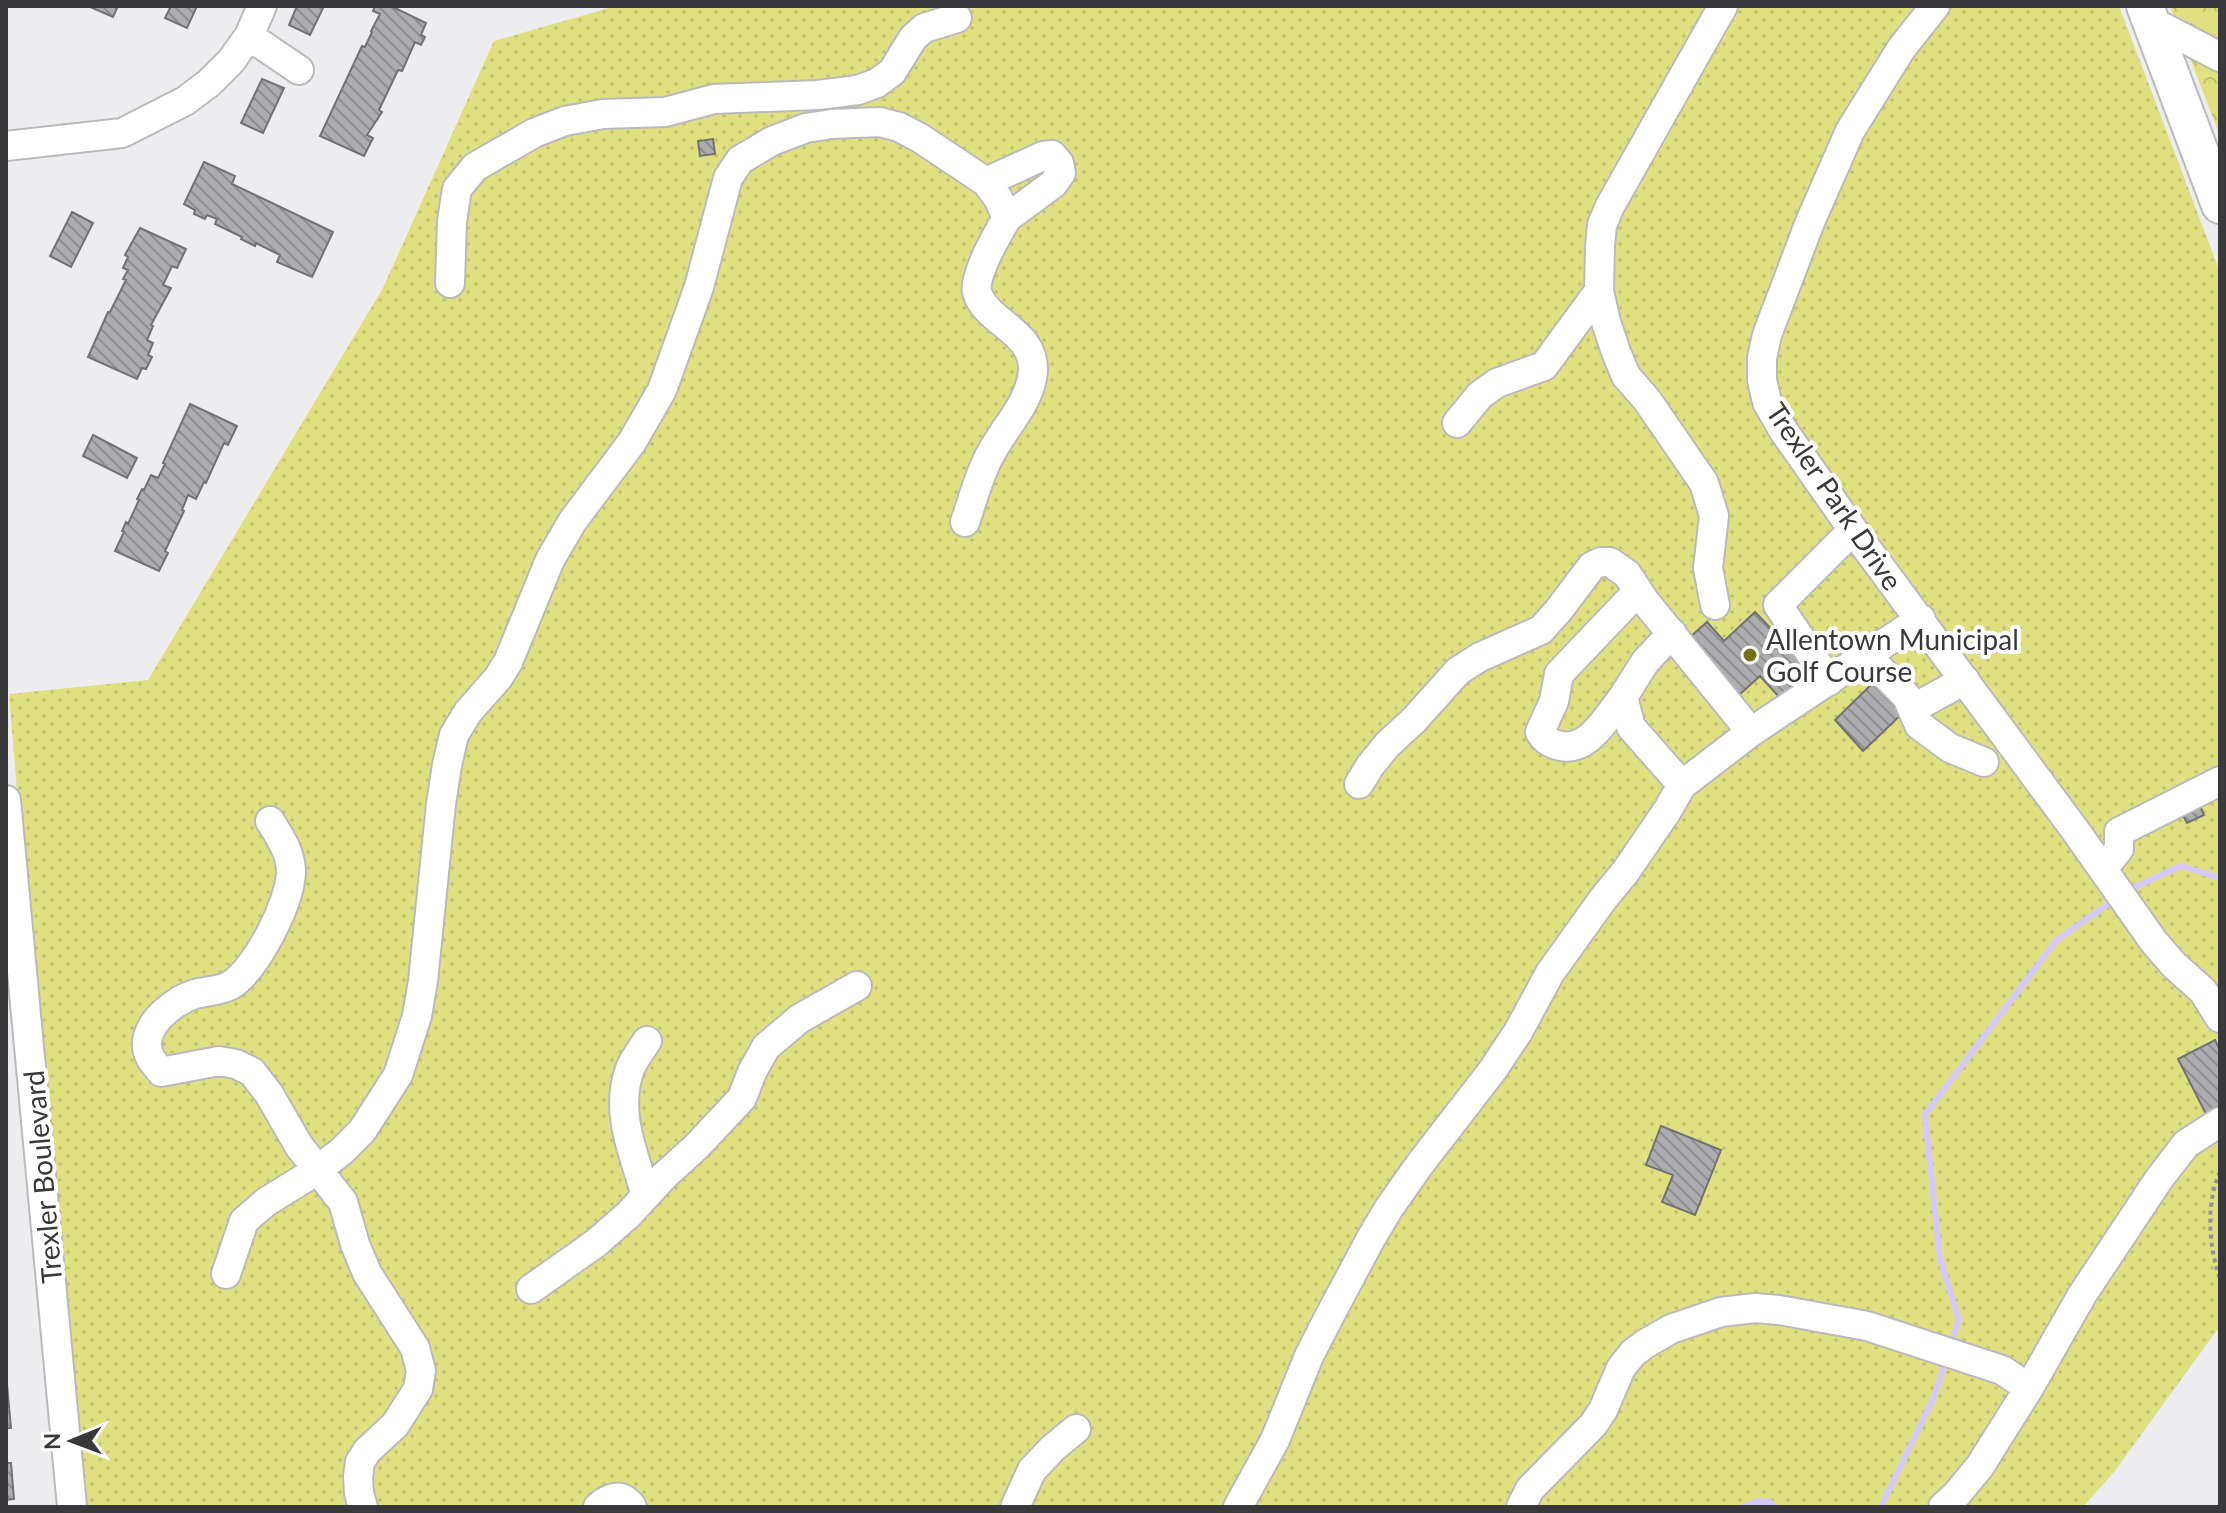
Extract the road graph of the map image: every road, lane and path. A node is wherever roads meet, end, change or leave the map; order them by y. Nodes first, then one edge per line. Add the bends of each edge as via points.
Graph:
1 (262, 6) edge
2 (1723, 6) edge
3 (1935, 6) edge
4 (2148, 13) edge
5 (957, 18) dead end
6 (249, 36) junction
7 (2220, 57) edge
8 (299, 70) dead end
9 (6, 146) edge
10 (986, 182) junction
11 (2220, 205) edge
12 (1007, 218) junction
13 (450, 283) dead end
14 (1599, 291) junction
15 (1457, 423) dead end
16 (965, 522) dead end
17 (1853, 530) junction
18 (1638, 591) junction
19 (1715, 605) dead end
20 (1921, 619) junction
21 (1672, 633) junction
22 (1867, 656) junction
23 (1965, 680) junction
24 (1829, 681) junction
25 (1623, 697) junction
26 (1912, 709) junction
27 (1751, 732) junction
28 (1984, 762) dead end
29 (2220, 781) edge
30 (1359, 784) dead end
31 (1682, 785) junction
32 (6, 800) edge
33 (270, 821) dead end
34 (8, 852) edge
35 (2107, 875) junction
36 (857, 986) dead end
37 (2220, 1018) edge
38 (647, 1041) dead end
39 (2220, 1122) edge
40 (316, 1171) junction
41 (2220, 1172) edge
42 (646, 1195) junction
43 (226, 1274) dead end
44 (2220, 1279) edge
45 (531, 1289) dead end
46 (2029, 1388) junction
47 (1076, 1429) dead end
48 (72, 1507) edge
49 (363, 1507) edge
50 (598, 1507) edge
51 (632, 1507) edge
52 (1015, 1507) edge
53 (1238, 1507) edge
54 (1521, 1507) edge
55 (1943, 1507) edge

1 - 6 street
2 - 14 street via 1610,206 1602,225
3 - 17 street, Trexler Park Drive via 1850,131 1810,222 1762,358 1767,402
4 - 7 street
4 - 11 main road
5 - 13 street via 924,28 892,72 858,90 714,99 665,112 565,121 534,133 475,167 457,189
6 - 8 street
6 - 9 street via 197,92 122,133
10 - 12 street
10 - 12 street via 1043,156 1052,155 1059,163 1061,173 1053,184
10 - 40 street via 920,138 880,122 806,128 740,160 728,178 696,299 662,390 632,442 572,522 550,560 508,662 454,735 441,804 423,981 409,1043 398,1075 362,1131
12 - 16 street via 977,291 1027,347 1031,383 991,453
14 - 15 street via 1544,366 1497,383
14 - 19 street via 1626,376 1704,483 1714,516 1708,568
17 - 20 street, Trexler Park Drive
17 - 24 street via 1778,605
18 - 21 street
18 - 25 street via 1559,674 1540,732 1566,748 1580,745
18 - 30 street via 1610,562 1592,566 1541,630 1458,671 1387,745
20 - 22 street
20 - 23 street, Trexler Park Drive
21 - 25 street
21 - 27 street
22 - 24 street
22 - 26 street
23 - 26 street
23 - 35 street, Trexler Park Drive
24 - 27 street
25 - 31 street via 1631,727
26 - 28 street via 1919,725 1950,748
27 - 31 street
29 - 35 street via 2119,832 2119,849
31 - 53 street via 1550,973 1492,1071 1389,1208 1322,1330 1275,1440
32 - 34 street, Trexler Boulevard
33 - 40 street via 288,854 291,872 256,958 230,985 177,1002 154,1024 147,1042 149,1056 161,1072 219,1061 252,1072
34 - 48 street, Trexler Boulevard
35 - 37 street, Trexler Park Drive via 2154,942 2203,991
36 - 42 street via 799,1019 766,1047 742,1098
38 - 42 street via 630,1069 624,1100
39 - 46 street via 2186,1144 2159,1179 2082,1295
40 - 43 street via 244,1221
40 - 49 street via 343,1202 367,1273 415,1348 421,1371 407,1409 360,1462
41 - 44 path via 2209,1222
42 - 45 street via 596,1243
46 - 54 street via 2002,1370 1867,1326 1779,1310 1737,1309 1687,1323 1633,1353 1593,1425 1530,1489
46 - 55 street via 1980,1466
47 - 52 street via 1032,1470
50 - 51 street via 621,1497

